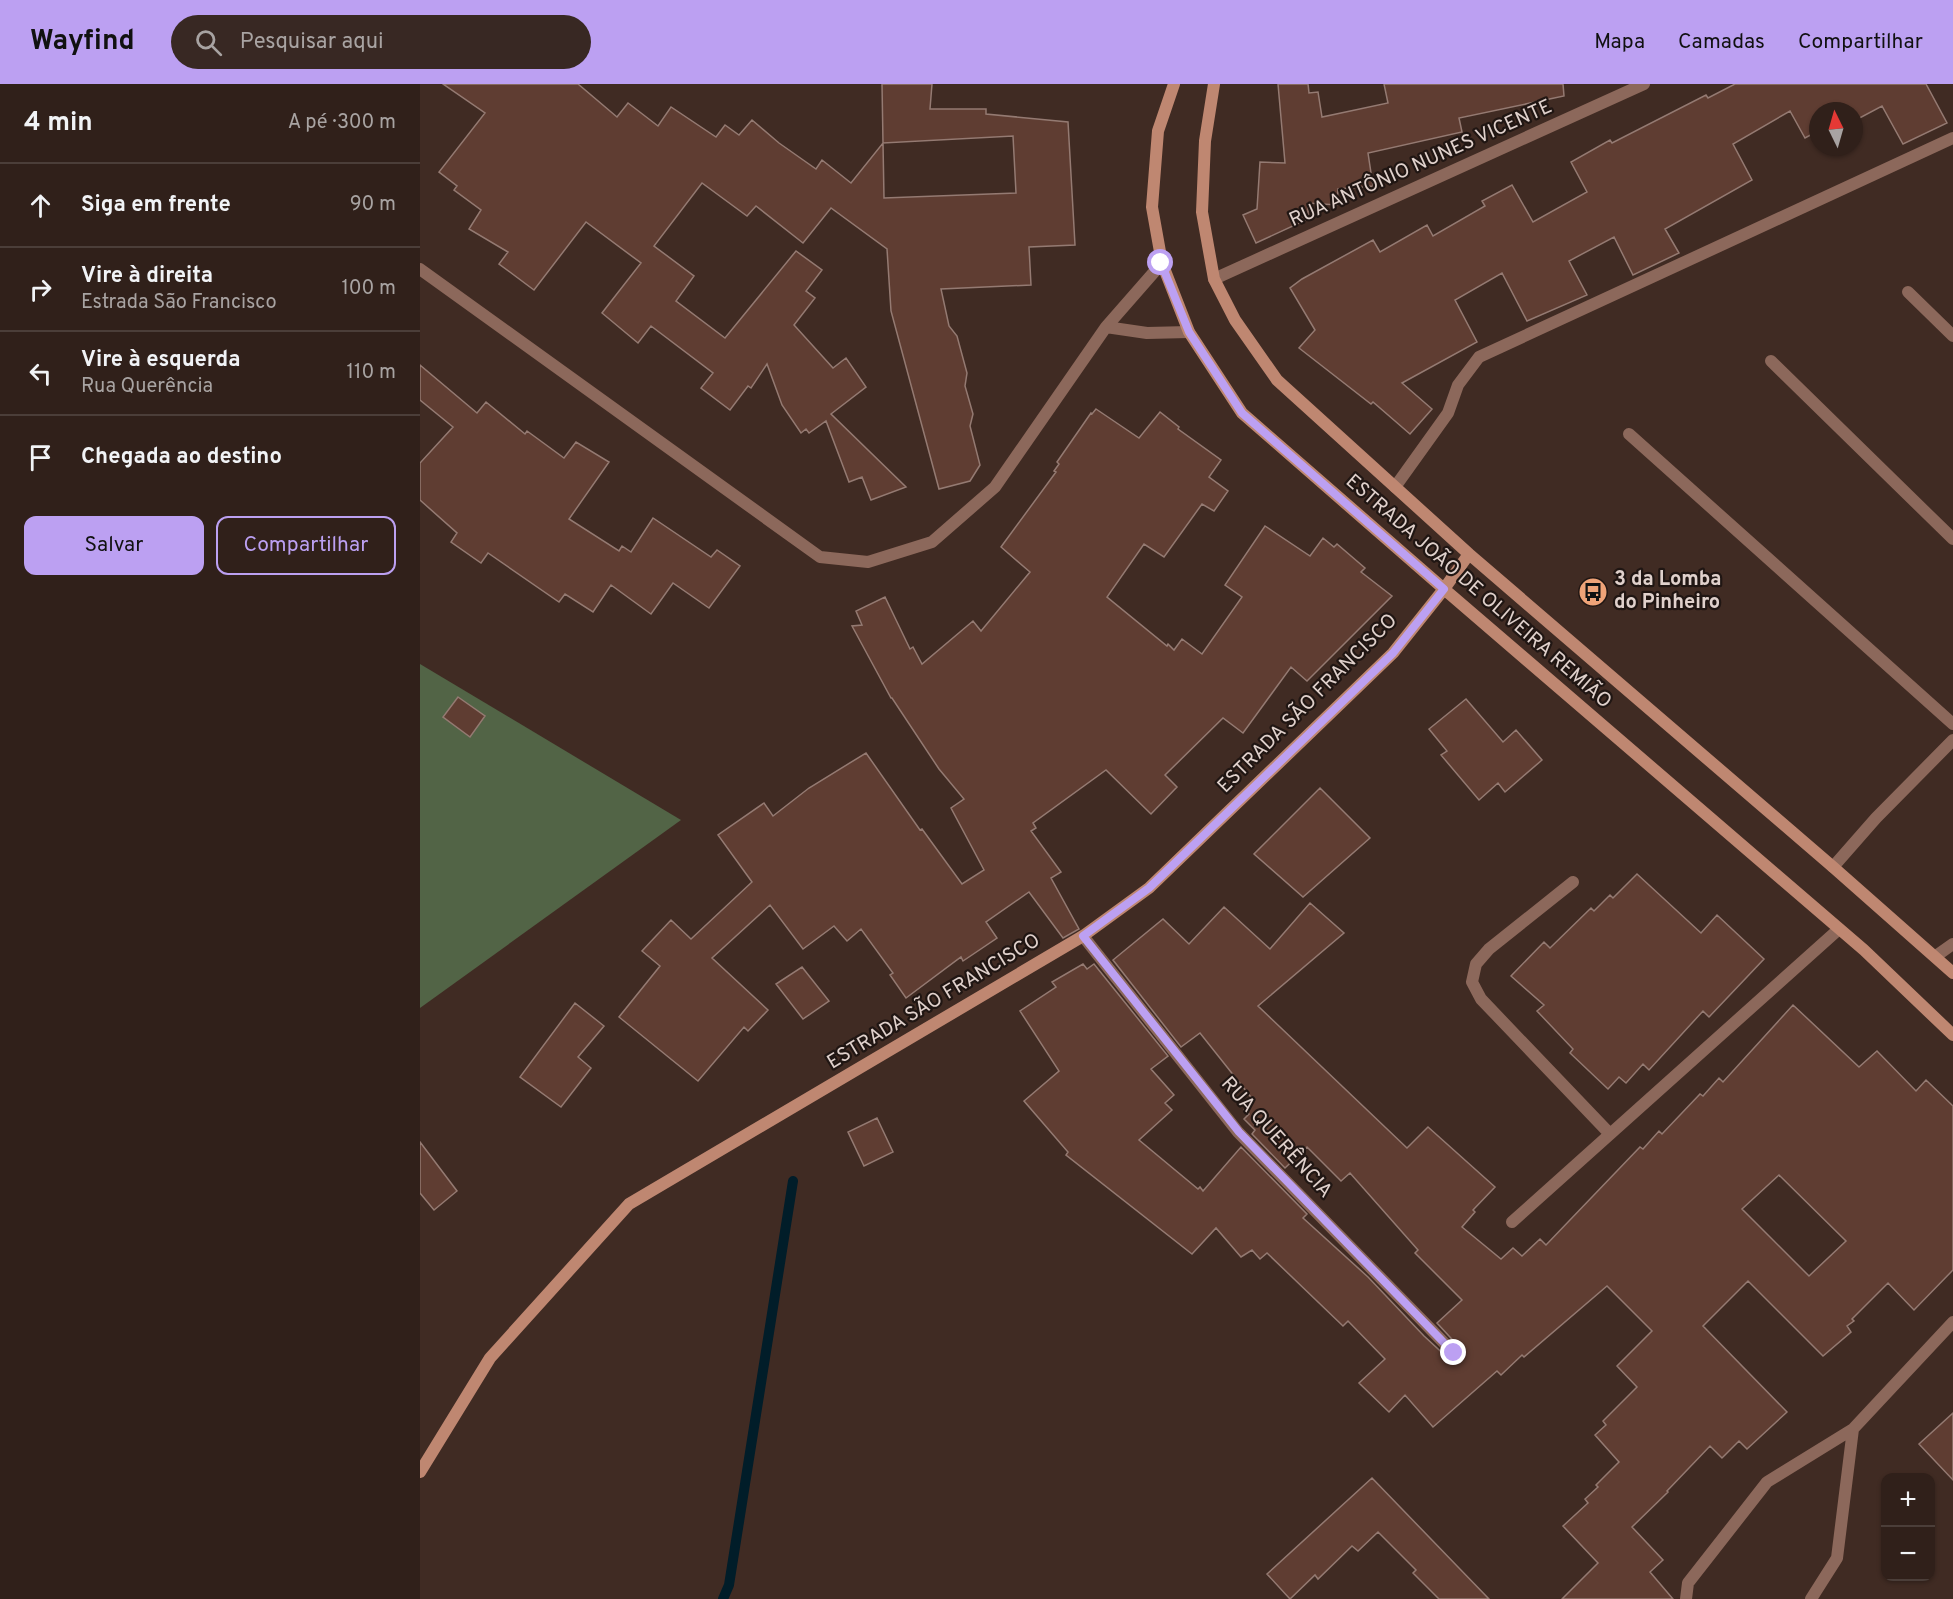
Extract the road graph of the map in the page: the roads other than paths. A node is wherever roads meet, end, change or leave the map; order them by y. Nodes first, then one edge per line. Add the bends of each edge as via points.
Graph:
1 (1174, 84) edge
2 (1214, 84) edge
3 (1644, 84) edge
4 (1953, 138) edge
5 (1161, 263) junction
6 (420, 269) edge
7 (1214, 279) junction
8 (1908, 292) dead end
9 (1106, 327) junction
10 (1189, 332) junction
11 (1953, 336) edge
12 (1771, 361) dead end
13 (1629, 434) dead end
14 (1395, 487) junction
15 (1953, 539) edge
16 (1469, 554) junction
17 (1444, 589) junction
18 (1953, 724) edge
19 (1953, 740) edge
20 (1833, 867) junction
21 (1573, 882) dead end
22 (1839, 928) junction
23 (1083, 936) junction
24 (1953, 944) edge
25 (1936, 956) junction
26 (1953, 973) edge
27 (1953, 1035) edge
28 (1610, 1134) junction
29 (1512, 1222) dead end
30 (1953, 1322) edge
31 (1454, 1353) dead end
32 (1853, 1430) junction
33 (420, 1472) edge
34 (1686, 1599) edge
35 (1810, 1599) edge

1 - 5 main road, ESTRADA JOÃO DE OLIVEIRA REMIÃO via 1158,131 1152,207
2 - 7 main road, ESTRADA JOÃO DE OLIVEIRA REMIÃO via 1205,141 1202,212
3 - 7 street, RUA ANTÔNIO NUNES VICENTE
4 - 14 street via 1479,357 1458,384 1448,413
5 - 9 street
5 - 10 main road, ESTRADA JOÃO DE OLIVEIRA REMIÃO
6 - 9 street via 820,557 868,562 932,542 995,487
7 - 14 main road, ESTRADA JOÃO DE OLIVEIRA REMIÃO via 1235,320 1277,380
8 - 11 street
9 - 10 street via 1147,333
10 - 17 main road, ESTRADA JOÃO DE OLIVEIRA REMIÃO via 1242,413
12 - 15 street
13 - 18 street
14 - 16 main road, ESTRADA JOÃO DE OLIVEIRA REMIÃO
16 - 17 main road, ESTRADA SÃO FRANCISCO
16 - 20 main road, ESTRADA JOÃO DE OLIVEIRA REMIÃO
17 - 22 main road, ESTRADA JOÃO DE OLIVEIRA REMIÃO
17 - 23 main road, ESTRADA SÃO FRANCISCO via 1393,653 1191,848 1149,888
19 - 20 street
20 - 25 main road, ESTRADA JOÃO DE OLIVEIRA REMIÃO
21 - 28 street via 1489,949 1476,964 1472,982 1481,999
22 - 27 main road, ESTRADA JOÃO DE OLIVEIRA REMIÃO
22 - 28 street
23 - 31 street, RUA QUERÊNCIA via 1239,1132
23 - 33 main road, ESTRADA SÃO FRANCISCO via 629,1204 490,1358
24 - 25 street
25 - 26 main road, ESTRADA JOÃO DE OLIVEIRA REMIÃO
28 - 29 street
30 - 32 street
32 - 34 street via 1767,1482 1689,1583
32 - 35 street via 1837,1558

